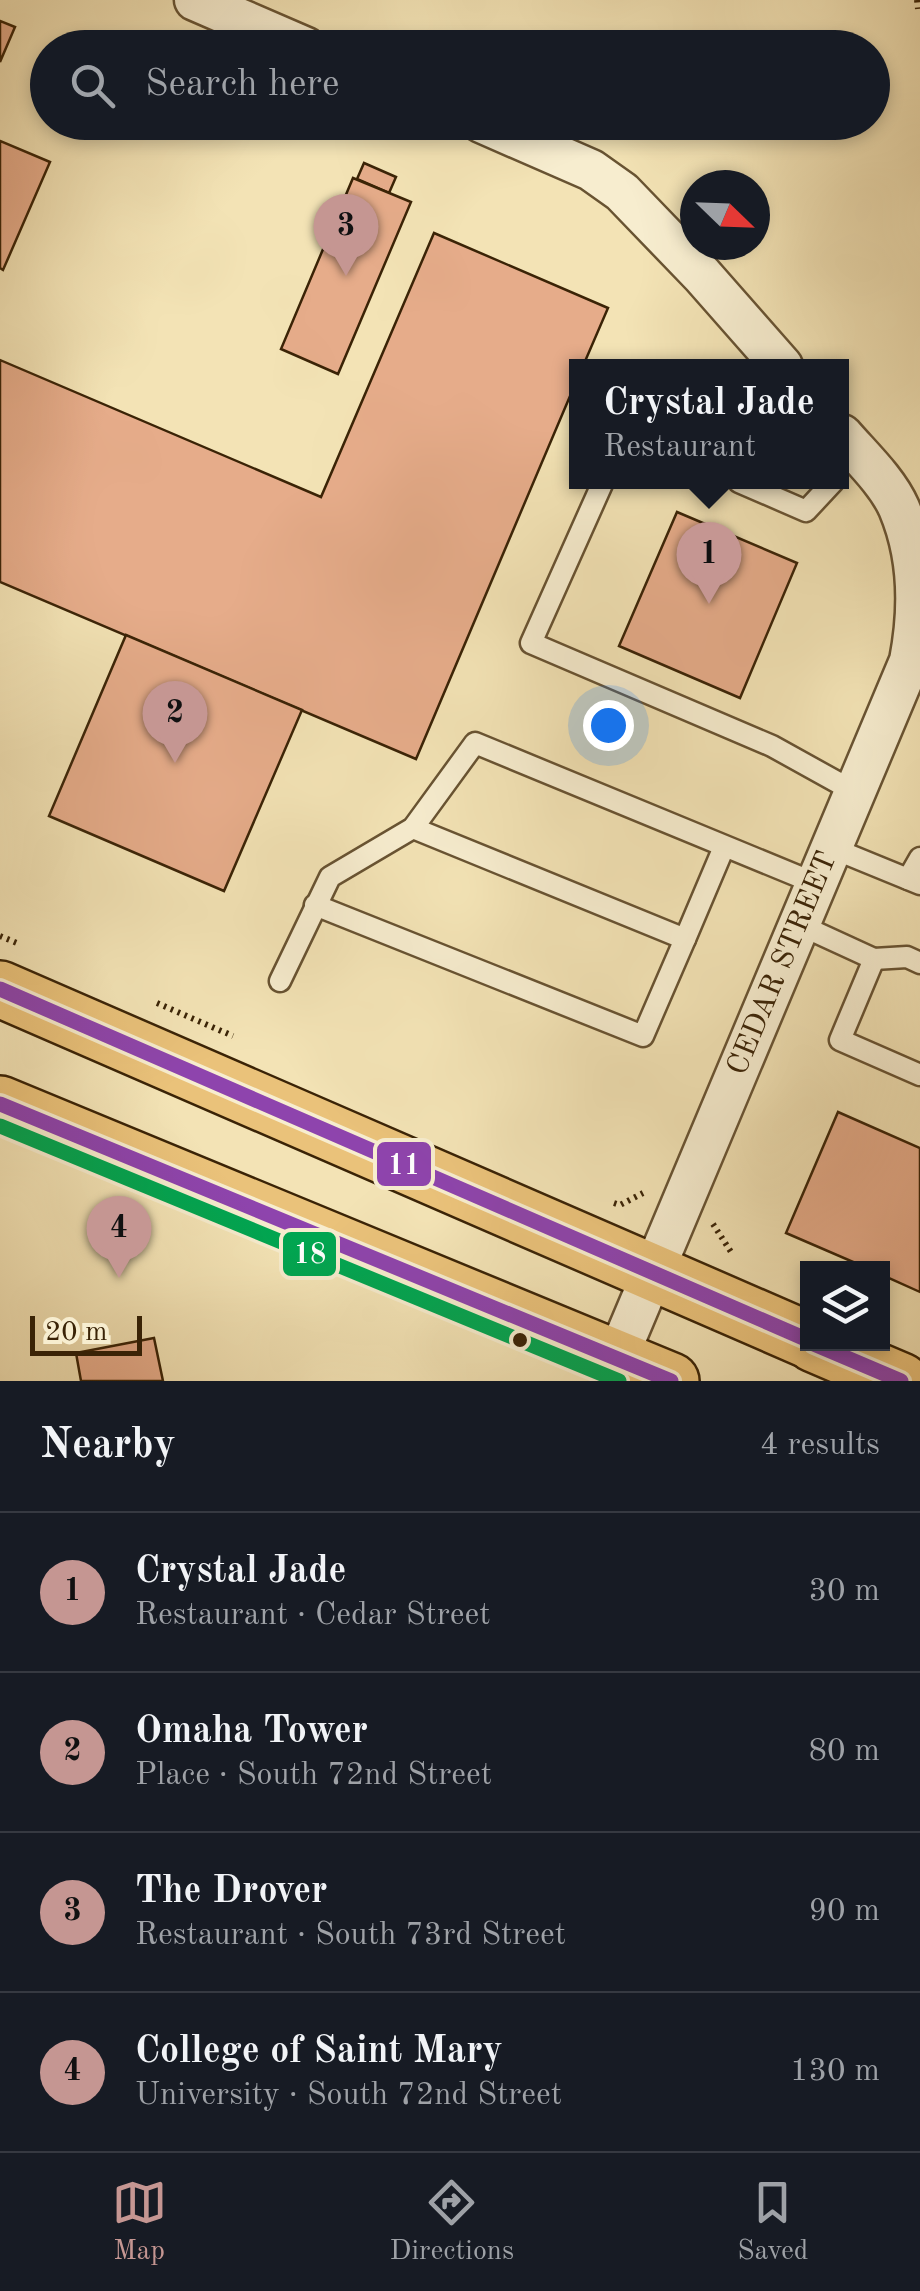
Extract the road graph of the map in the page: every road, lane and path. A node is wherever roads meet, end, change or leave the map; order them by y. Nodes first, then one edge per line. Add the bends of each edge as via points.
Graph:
1 (195, 0) edge
2 (264, 30) edge
3 (522, 140) edge
4 (776, 359) edge
5 (849, 464) edge
6 (600, 489) edge
7 (755, 489) edge
8 (822, 489) edge
9 (919, 583) edge
10 (855, 792) junction
11 (413, 828) junction
12 (724, 847) junction
13 (920, 858) edge
14 (824, 866) junction
15 (914, 881) edge
16 (315, 905) junction
17 (800, 924) junction
18 (0, 936) edge
19 (685, 939) junction
20 (874, 959) junction
21 (920, 963) edge
22 (17, 970) edge
23 (280, 982) dead end
24 (152, 1001) dead end
25 (238, 1038) dead end
26 (920, 1075) edge
27 (0, 1104) edge
28 (605, 1201) dead end
29 (681, 1208) junction
30 (739, 1258) dead end
31 (653, 1274) junction
32 (800, 1337) edge
33 (831, 1351) edge
34 (617, 1358) junction
35 (671, 1381) edge
36 (902, 1381) edge

1 - 2 street
3 - 4 street via 622,192
5 - 9 street via 899,507
6 - 10 lane via 530,643 772,746
7 - 8 lane via 806,511
9 - 10 street, CEDAR STREET via 910,661
10 - 14 street, CEDAR STREET
11 - 12 lane via 475,744
11 - 16 lane via 330,877
11 - 19 lane
12 - 14 lane
12 - 19 lane
13 - 15 lane
14 - 15 lane
14 - 17 street, CEDAR STREET
16 - 19 lane via 644,1036
16 - 23 lane
17 - 20 lane
17 - 29 street, CEDAR STREET
18 - 22 path
20 - 21 lane
20 - 26 lane via 840,1040
22 - 31 main road
24 - 25 path
27 - 34 main road
28 - 29 path via 620,1205 645,1192
29 - 30 path via 712,1223
29 - 31 street, CEDAR STREET
31 - 32 main road
31 - 34 street, CEDAR STREET
33 - 36 main road
34 - 35 main road

